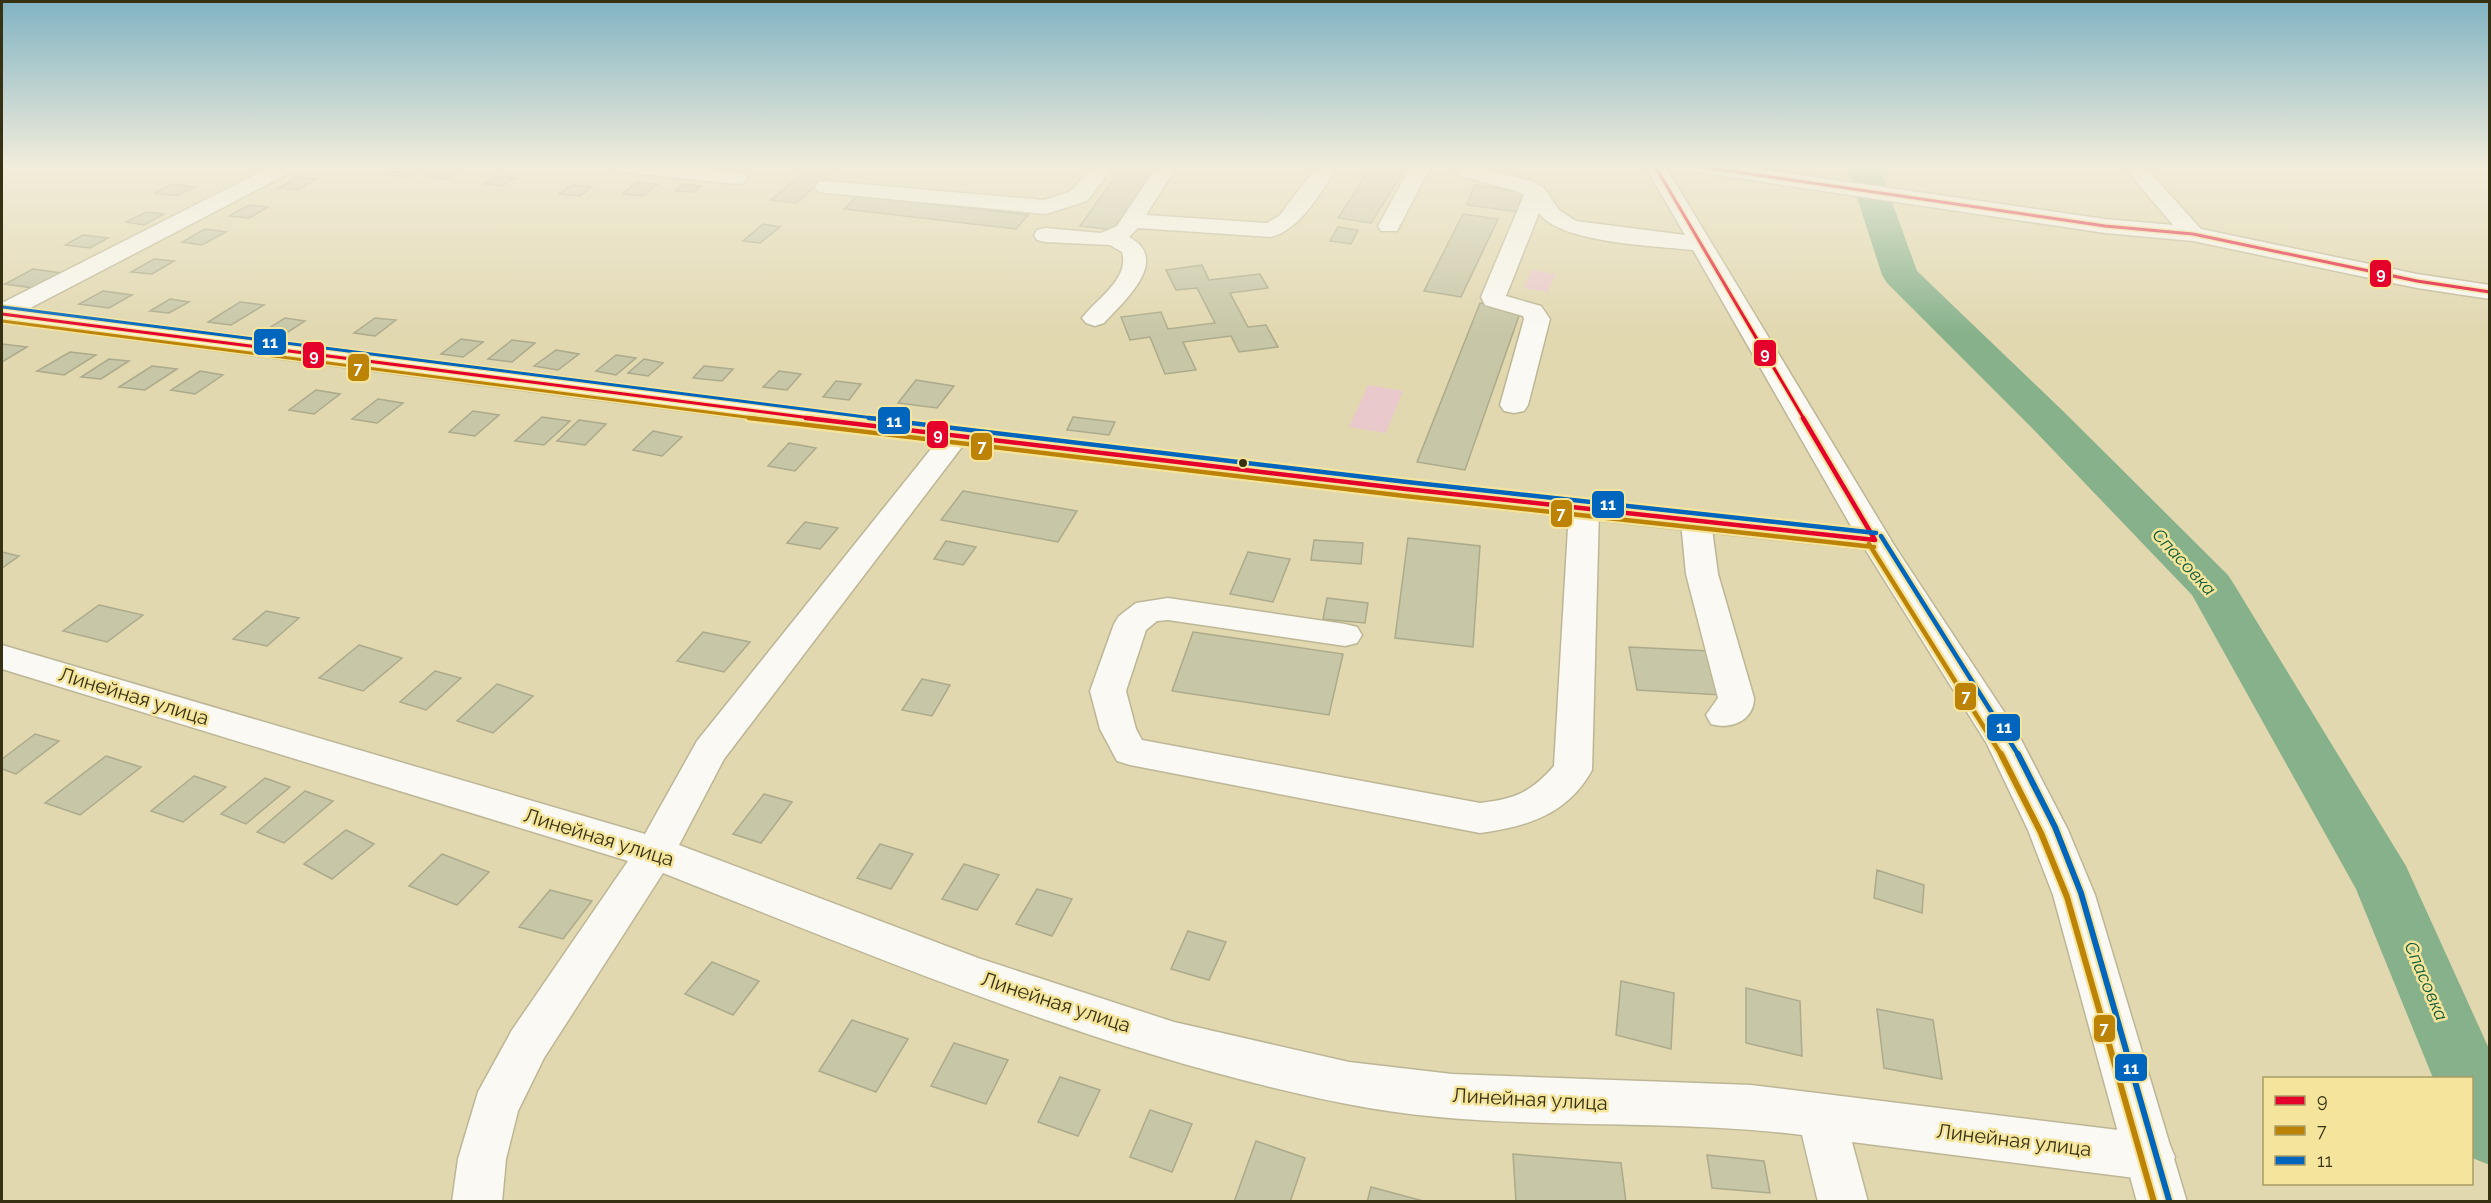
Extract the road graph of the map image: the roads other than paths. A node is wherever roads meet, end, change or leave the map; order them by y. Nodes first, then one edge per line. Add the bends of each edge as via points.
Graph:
1 (180, 222) edge
2 (1131, 222) edge
3 (1150, 222) edge
4 (1285, 222) edge
5 (1391, 222) edge
6 (1524, 222) edge
7 (1562, 222) edge
8 (1690, 222) edge
9 (2079, 222) edge
10 (2183, 222) edge
11 (1389, 226) dead end
12 (2193, 234) junction
13 (1045, 235) dead end
14 (1113, 238) junction
15 (1703, 244) junction
16 (2490, 292) edge
17 (2, 314) edge
18 (1095, 318) dead end
19 (1514, 405) dead end
20 (957, 435) junction
21 (1584, 511) junction
22 (1696, 522) junction
23 (1875, 540) junction
24 (1345, 635) dead end
25 (2, 657) edge
26 (1724, 715) dead end
27 (655, 853) junction
28 (1821, 1116) junction
29 (2151, 1157) junction
30 (477, 1202) edge
31 (1843, 1202) edge
32 (2162, 1202) edge

1 - 17 main road
2 - 14 main road
3 - 4 main road via 1271,230
5 - 11 main road
6 - 19 main road via 1493,297 1532,311 1537,320
7 - 15 main road via 1570,227
8 - 15 main road
9 - 12 main road
10 - 12 main road
12 - 16 main road via 2417,281
13 - 14 main road
14 - 18 main road via 1132,248 1136,262 1129,279
15 - 23 main road
17 - 20 main road
20 - 21 main road
20 - 27 main road via 710,751
21 - 22 main road
21 - 24 main road via 1573,770 1554,793 1520,814 1480,818 1130,751 1118,729 1108,691 1131,624 1148,611 1168,609
22 - 23 main road
22 - 26 main road via 1702,574 1736,698 1736,706
23 - 29 main road via 2003,740 2029,788 2074,895
25 - 27 main road, Линейная улица
27 - 28 main road, Линейная улица via 972,975 1174,1042 1349,1083 1452,1096 1751,1107
27 - 30 main road via 528,1044 495,1107 482,1159
28 - 29 main road, Линейная улица
28 - 31 main road
29 - 32 main road

